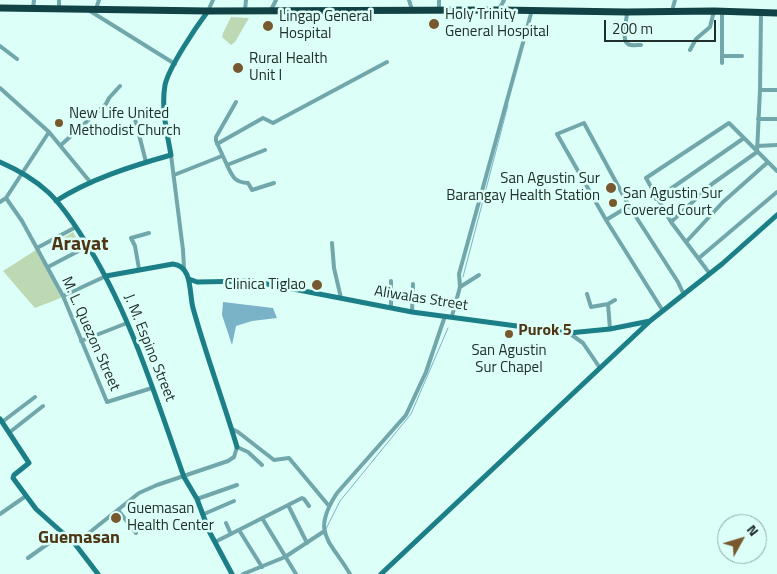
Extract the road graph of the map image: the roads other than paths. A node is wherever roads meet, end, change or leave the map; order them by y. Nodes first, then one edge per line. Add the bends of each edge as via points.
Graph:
1 (0, 0) edge
2 (34, 0) edge
3 (59, 0) edge
4 (99, 0) edge
5 (213, 0) edge
6 (246, 0) edge
7 (276, 0) edge
8 (409, 0) edge
9 (439, 0) edge
10 (504, 0) edge
11 (675, 0) edge
12 (0, 8) edge
13 (33, 8) junction
14 (59, 9) junction
15 (92, 9) junction
16 (245, 10) junction
17 (271, 10) junction
18 (412, 10) junction
19 (499, 10) junction
20 (532, 10) junction
21 (208, 11) junction
22 (439, 11) junction
23 (672, 11) junction
24 (714, 11) junction
25 (627, 12) junction
26 (722, 12) junction
27 (761, 12) junction
28 (777, 13) edge
29 (641, 45) dead end
30 (0, 46) edge
31 (690, 50) dead end
32 (722, 56) junction
33 (742, 56) dead end
34 (17, 59) dead end
35 (387, 62) dead end
36 (722, 63) dead end
37 (175, 64) junction
38 (120, 86) dead end
39 (0, 88) edge
40 (760, 90) junction
41 (777, 90) edge
42 (236, 102) dead end
43 (135, 119) dead end
44 (758, 119) junction
45 (777, 119) edge
46 (49, 132) junction
47 (744, 138) junction
48 (218, 144) junction
49 (61, 145) junction
50 (777, 145) edge
51 (757, 146) junction
52 (265, 150) dead end
53 (757, 152) junction
54 (170, 155) junction
55 (222, 156) junction
56 (0, 162) edge
57 (146, 162) junction
58 (768, 162) junction
59 (227, 165) junction
60 (777, 171) edge
61 (21, 173) junction
62 (174, 175) junction
63 (91, 183) junction
64 (274, 183) dead end
65 (777, 192) edge
66 (6, 198) junction
67 (656, 198) junction
68 (56, 200) junction
69 (0, 202) edge
70 (628, 206) junction
71 (777, 215) edge
72 (606, 220) junction
73 (671, 222) junction
74 (76, 227) junction
75 (149, 233) dead end
76 (686, 242) junction
77 (332, 243) dead end
78 (88, 246) junction
79 (36, 248) junction
80 (699, 258) junction
81 (48, 267) junction
82 (184, 268) junction
83 (139, 269) junction
84 (710, 274) junction
85 (479, 275) dead end
86 (106, 276) junction
87 (189, 279) junction
88 (391, 281) dead end
89 (414, 284) dead end
90 (460, 287) junction
91 (587, 294) dead end
92 (684, 295) junction
93 (62, 296) junction
94 (341, 298) junction
95 (615, 300) dead end
96 (608, 304) junction
97 (391, 308) junction
98 (663, 311) junction
99 (412, 312) junction
100 (445, 316) junction
101 (452, 316) junction
102 (650, 321) junction
103 (127, 323) junction
104 (610, 329) junction
105 (569, 333) junction
106 (81, 340) junction
107 (600, 368) junction
108 (152, 388) junction
109 (35, 397) dead end
110 (43, 406) dead end
111 (1, 420) edge
112 (232, 430) junction
113 (10, 432) junction
114 (237, 447) junction
115 (262, 465) dead end
116 (184, 477) junction
117 (237, 484) dead end
118 (26, 496) junction
119 (197, 499) junction
120 (234, 501) dead end
121 (288, 505) junction
122 (309, 506) dead end
123 (329, 506) junction
124 (118, 510) junction
125 (0, 514) edge
126 (204, 514) junction
127 (262, 518) junction
128 (226, 523) dead end
129 (239, 530) junction
130 (136, 532) dead end
131 (323, 532) junction
132 (63, 533) junction
133 (231, 534) junction
134 (215, 542) junction
135 (307, 543) junction
136 (75, 544) junction
137 (285, 557) junction
138 (28, 558) dead end
139 (262, 567) junction
140 (98, 574) edge
141 (232, 574) edge
142 (243, 574) edge
143 (296, 574) edge
144 (350, 574) edge
145 (381, 574) edge

1 - 12 street
2 - 13 street
3 - 14 street
4 - 15 street
5 - 21 street
6 - 16 street
7 - 17 street
8 - 18 street
9 - 22 street
10 - 19 street
11 - 23 street
12 - 13 highway
13 - 14 highway
14 - 15 highway
15 - 21 highway
15 - 37 street
16 - 17 highway
16 - 21 highway
17 - 18 highway
18 - 22 highway
19 - 20 highway
19 - 22 highway
20 - 25 highway
20 - 90 street via 481,203 458,274
21 - 37 street
23 - 24 highway
23 - 25 highway
24 - 26 highway
24 - 31 street via 710,27 696,39
25 - 29 street via 625,42
26 - 27 highway
26 - 32 street
27 - 28 highway
27 - 40 street
30 - 34 street
32 - 33 street
32 - 36 street
35 - 48 street via 273,123 263,118
37 - 54 street via 165,85 164,100
38 - 49 street via 106,104
39 - 46 street
40 - 41 street
40 - 44 street
42 - 48 street via 216,137
43 - 57 street
44 - 45 street
44 - 51 street
46 - 49 street
46 - 61 street
47 - 53 street
47 - 67 street
47 - 67 street via 729,124 647,177
48 - 55 street
49 - 63 street
50 - 51 street
51 - 53 street
52 - 59 street
53 - 58 street
53 - 73 street via 712,184
54 - 57 street
54 - 62 street
55 - 59 street
55 - 62 street
56 - 61 street, J. M. Espino Street
57 - 63 street
58 - 60 street
58 - 76 street via 723,202
59 - 64 street via 236,180 248,183 252,190
61 - 66 street
61 - 68 street, J. M. Espino Street
62 - 82 street
63 - 68 street
65 - 80 street
66 - 69 street
66 - 79 street, M. L. Quezon Street
67 - 73 street
68 - 74 street, J. M. Espino Street
70 - 72 street
70 - 72 street via 584,123 557,134
70 - 92 street
71 - 84 street
72 - 98 street
73 - 76 street
74 - 78 street, J. M. Espino Street
74 - 79 street
75 - 83 street via 131,238
76 - 80 street
77 - 94 street
78 - 81 street
78 - 86 street, J. M. Espino Street
79 - 81 street, M. L. Quezon Street
80 - 84 street
81 - 93 street, M. L. Quezon Street
82 - 83 street via 173,264
82 - 87 street
83 - 86 street
84 - 92 street
85 - 90 street
86 - 93 street
86 - 103 street, J. M. Espino Street
87 - 94 street, Aliwalas Street via 197,282 252,281
87 - 112 street via 195,315
88 - 97 street
89 - 99 street
90 - 101 street
91 - 96 street via 591,307
92 - 98 street
93 - 106 street, M. L. Quezon Street
94 - 97 street, Aliwalas Street
95 - 96 street
96 - 104 street
97 - 99 street, Aliwalas Street
98 - 102 street
99 - 100 street, Aliwalas Street
100 - 101 street, Aliwalas Street
100 - 123 street via 426,372 406,414
101 - 105 street, Aliwalas Street
102 - 104 street, Aliwalas Street
102 - 107 street
103 - 106 street
103 - 108 street, J. M. Espino Street
104 - 105 street, Aliwalas Street
105 - 107 street
106 - 108 street, M. L. Quezon Street via 107,402
107 - 145 street
108 - 116 street, J. M. Espino Street
109 - 111 street
110 - 113 street
111 - 113 street
112 - 114 street
112 - 123 street via 274,460 289,458
113 - 118 street via 29,463 13,478
114 - 115 street
114 - 116 street via 234,457 228,461
116 - 119 street, J. M. Espino Street
116 - 124 street via 157,485
117 - 119 street
118 - 125 street
118 - 132 street
119 - 126 street, J. M. Espino Street
120 - 126 street
121 - 122 street via 303,498
121 - 127 street
121 - 135 street
123 - 131 street
124 - 130 street
124 - 136 street
126 - 134 street, J. M. Espino Street
127 - 129 street
127 - 137 street
128 - 133 street
129 - 133 street
129 - 139 street
131 - 135 street
131 - 144 street
132 - 136 street
132 - 138 street
133 - 134 street
134 - 141 street, J. M. Espino Street
135 - 137 street
136 - 140 street
137 - 139 street
137 - 143 street
139 - 142 street

